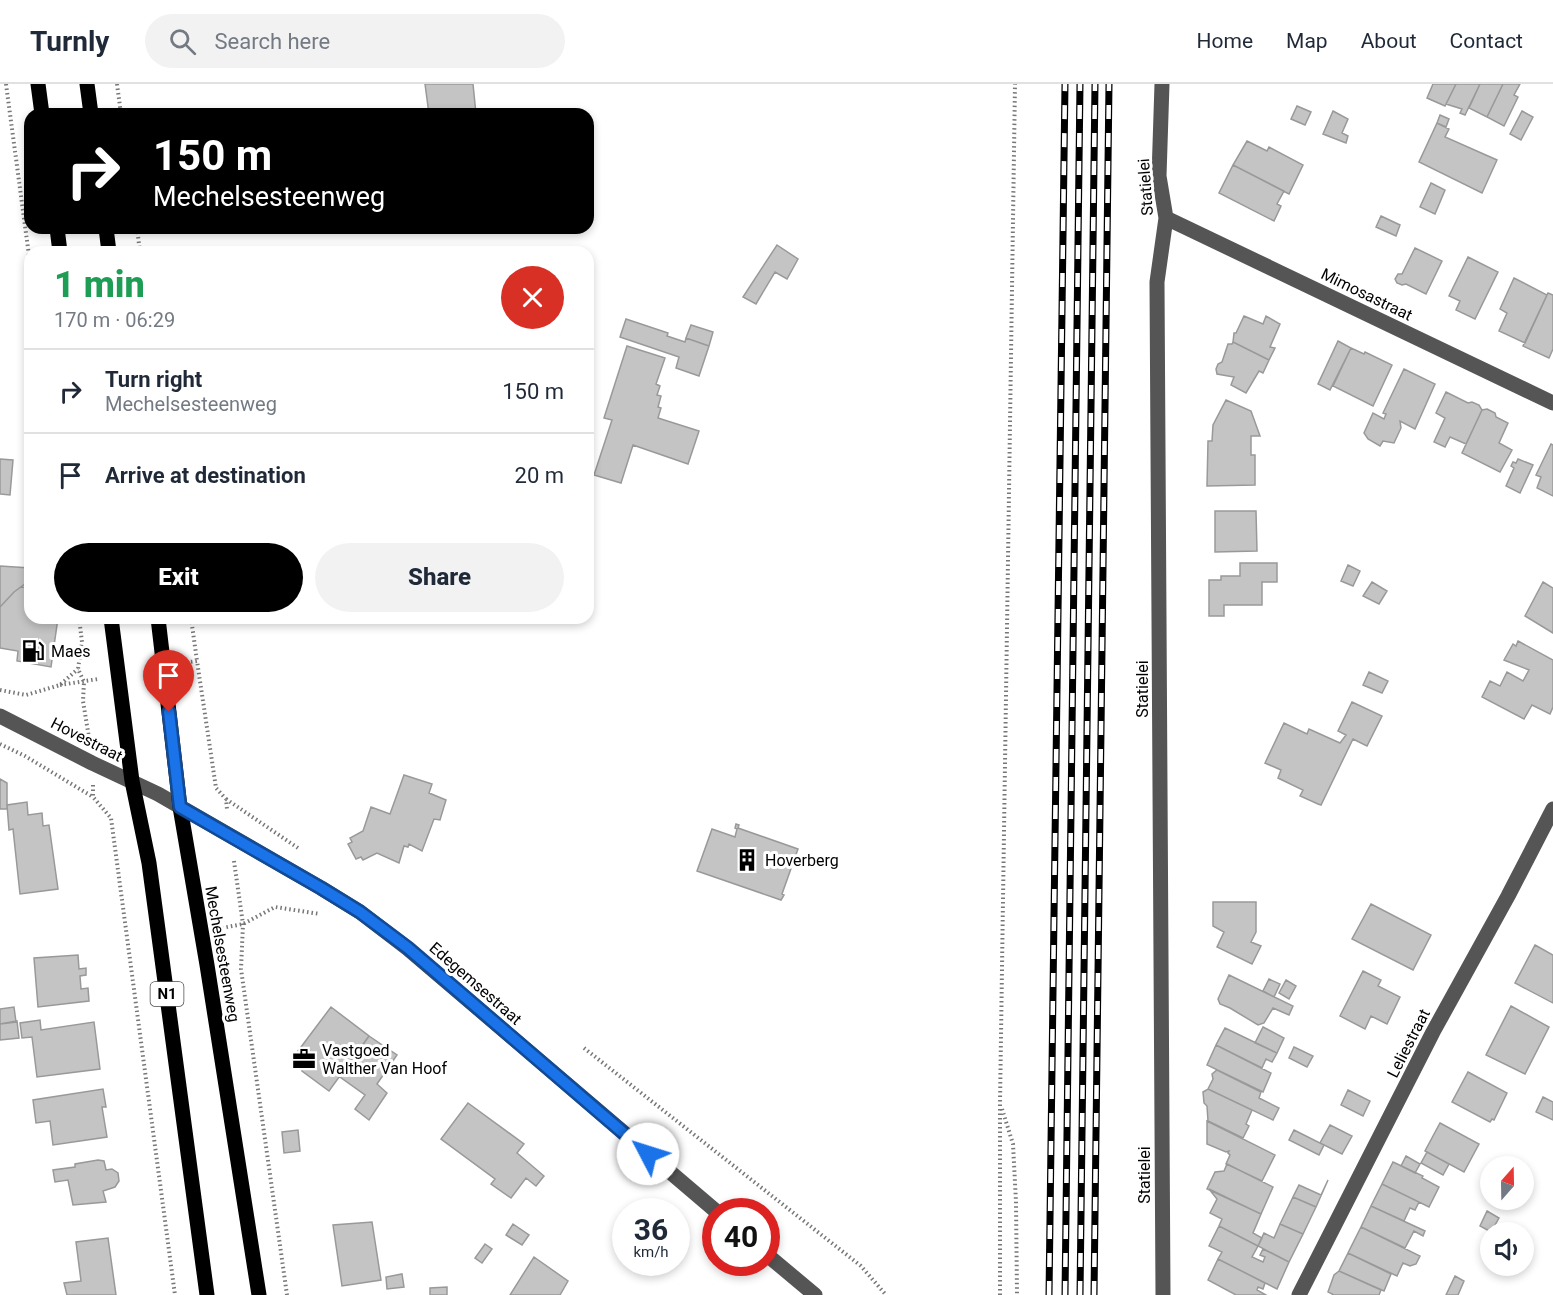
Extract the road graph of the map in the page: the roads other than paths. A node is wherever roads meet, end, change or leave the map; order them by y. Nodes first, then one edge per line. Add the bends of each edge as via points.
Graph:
1 (38, 84) edge
2 (87, 84) edge
3 (1162, 84) edge
4 (41, 108) edge
5 (90, 108) edge
6 (1166, 218) junction
7 (1553, 403) edge
8 (112, 624) edge
9 (159, 624) edge
10 (0, 716) edge
11 (132, 781) junction
12 (158, 794) joint
13 (180, 807) junction
14 (1553, 809) edge
15 (702, 1199) edge
16 (780, 1266) edge
17 (207, 1295) edge
18 (259, 1295) edge
19 (815, 1295) edge
20 (1163, 1295) edge
21 (1299, 1295) edge

1 - 4 main road
2 - 5 main road
3 - 6 street, Statielei via 1159,176
6 - 7 street, Mimosastraat
6 - 20 street, Statielei via 1157,282
8 - 11 main road, N1
9 - 13 main road, Mechelsesteenweg
10 - 11 street, Hovestraat
11 - 12 street, Hovestraat
11 - 17 main road, N1 via 149,863
12 - 13 street, Edegemsestraat
13 - 15 street, Edegemsestraat via 360,912 408,948
13 - 18 main road, Mechelsesteenweg
14 - 21 street, Leliestraat via 1433,1032
16 - 19 street

